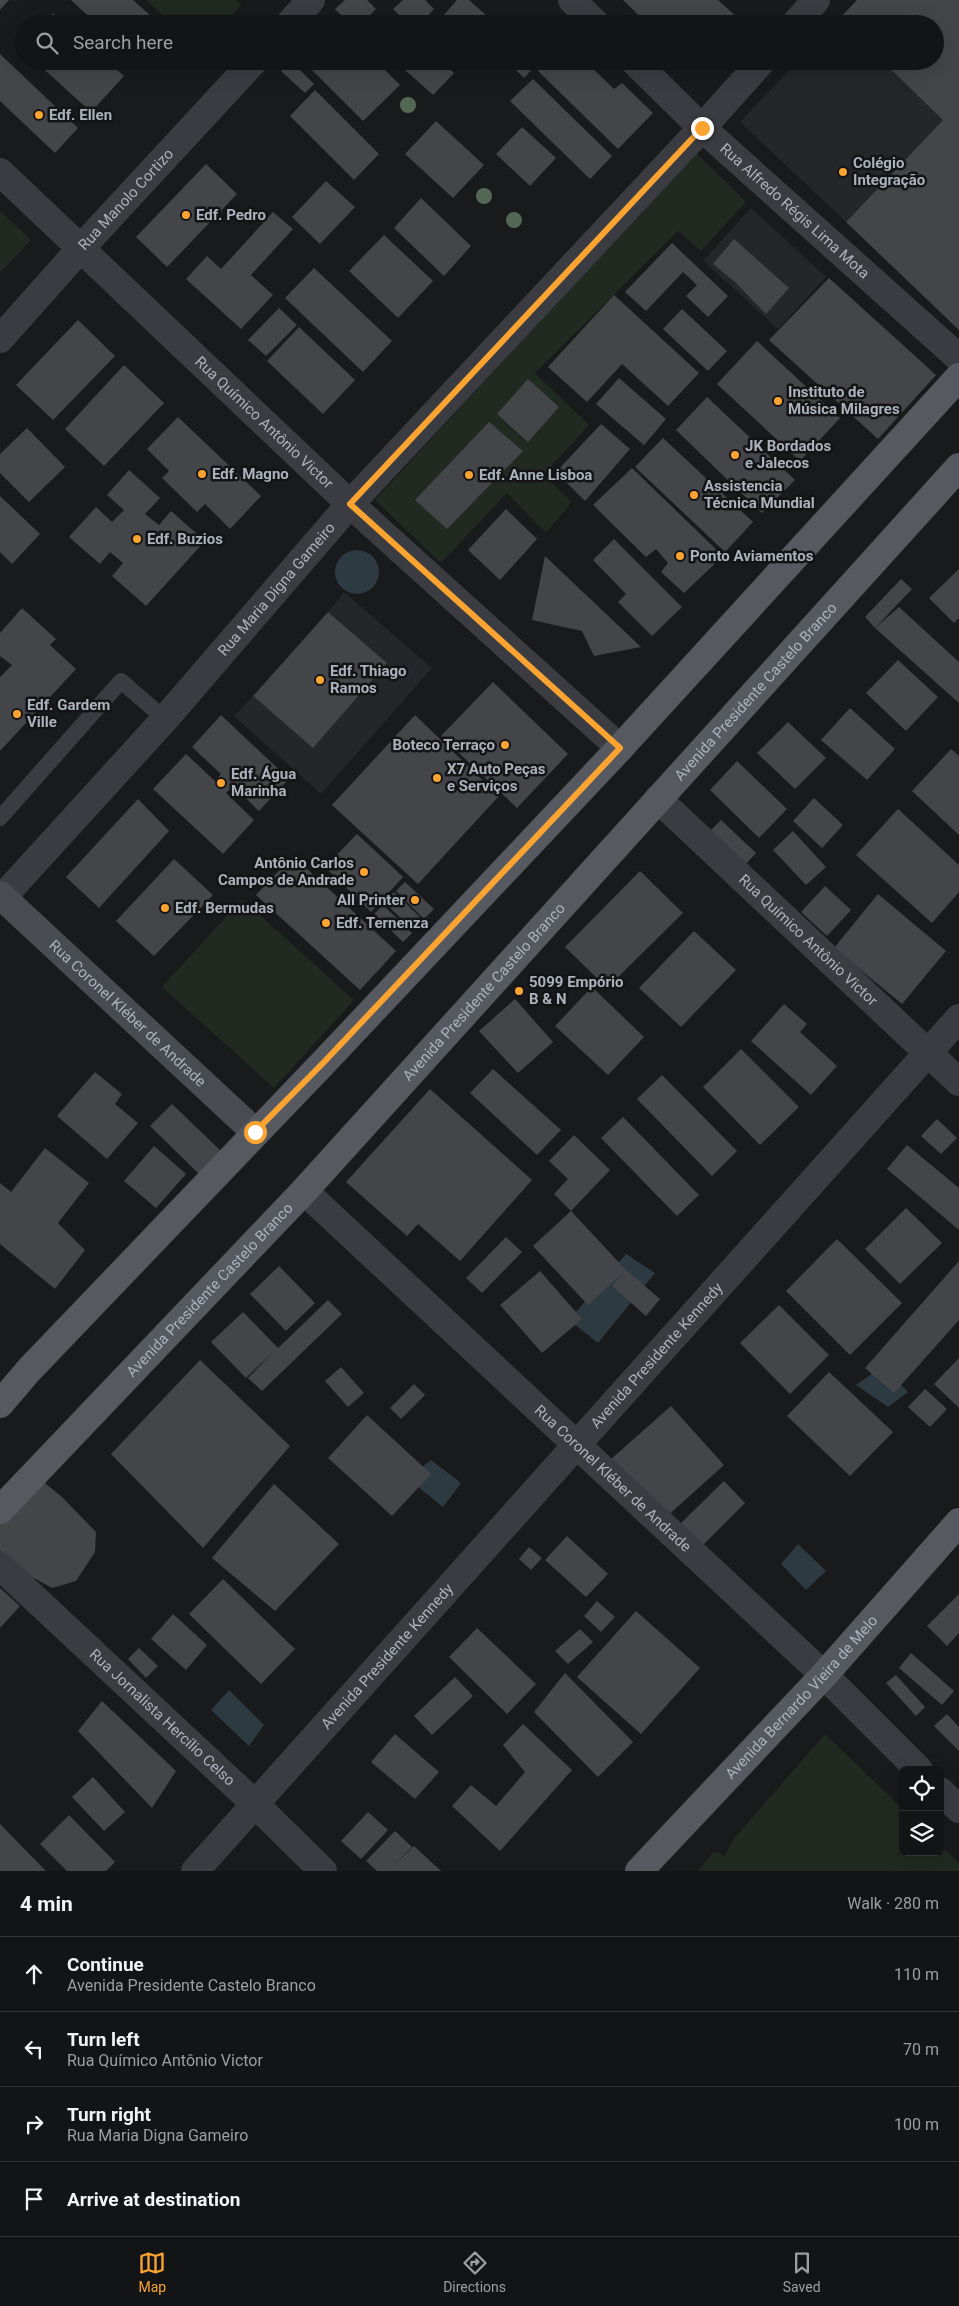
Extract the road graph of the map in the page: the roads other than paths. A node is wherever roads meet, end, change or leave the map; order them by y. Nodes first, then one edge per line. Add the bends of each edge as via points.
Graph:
1 (311, 0) edge
2 (572, 0) edge
3 (816, 0) edge
4 (297, 15) edge
5 (587, 15) edge
6 (803, 15) edge
7 (246, 70) edge
8 (643, 70) edge
9 (754, 70) edge
10 (702, 128) junction
11 (0, 172) edge
12 (81, 248) junction
13 (0, 340) edge
14 (959, 358) edge
15 (959, 377) edge
16 (959, 467) edge
17 (350, 504) junction
18 (165, 719) junction
19 (620, 748) junction
20 (658, 799) junction
21 (0, 818) edge
22 (1, 897) edge
23 (959, 1018) edge
24 (928, 1053) junction
25 (959, 1082) edge
26 (255, 1132) junction
27 (304, 1191) junction
28 (0, 1404) edge
29 (577, 1446) junction
30 (0, 1510) edge
31 (959, 1522) edge
32 (0, 1566) edge
33 (824, 1675) junction
34 (915, 1766) edge
35 (944, 1795) edge
36 (255, 1804) junction
37 (959, 1809) edge
38 (195, 1871) edge
39 (323, 1871) edge
40 (639, 1871) edge

1 - 4 street
2 - 5 street
3 - 6 street
7 - 12 street, Rua Manolo Cortizo
8 - 10 street, Rua Alfredo Régis Lima Mota
9 - 10 street, Rua Maria Digna Gameiro
10 - 14 street, Rua Alfredo Régis Lima Mota
10 - 17 street, Rua Maria Digna Gameiro
11 - 12 street, Rua Químico Antônio Victor
12 - 13 street, Rua Manolo Cortizo
12 - 17 street, Rua Químico Antônio Victor
15 - 19 main road
16 - 20 main road, Avenida Presidente Castelo Branco
17 - 18 street, Rua Maria Digna Gameiro
17 - 19 street, Rua Químico Antônio Victor
18 - 21 lane via 121,681
18 - 22 street, Rua Maria Digna Gameiro
19 - 26 main road
20 - 24 street, Rua Químico Antônio Victor
20 - 27 main road, Avenida Presidente Castelo Branco
22 - 26 main road, Rua Coronel Kléber de Andrade
23 - 24 street, Avenida Presidente Kennedy
24 - 25 street, Rua Químico Antônio Victor
24 - 29 street, Avenida Presidente Kennedy
26 - 28 main road
27 - 29 street, Rua Coronel Kléber de Andrade
27 - 30 main road, Avenida Presidente Castelo Branco
29 - 33 street, Rua Coronel Kléber de Andrade
29 - 36 street, Avenida Presidente Kennedy
31 - 33 main road, Avenida Bernardo Vieira de Melo
32 - 36 street, Rua Jornalista Hercílio Celso
33 - 34 street, Rua Coronel Kléber de Andrade
33 - 40 main road, Avenida Bernardo Vieira de Melo
35 - 37 street
36 - 38 street, Avenida Presidente Kennedy
36 - 39 street, Rua Jornalista Hercílio Celso

